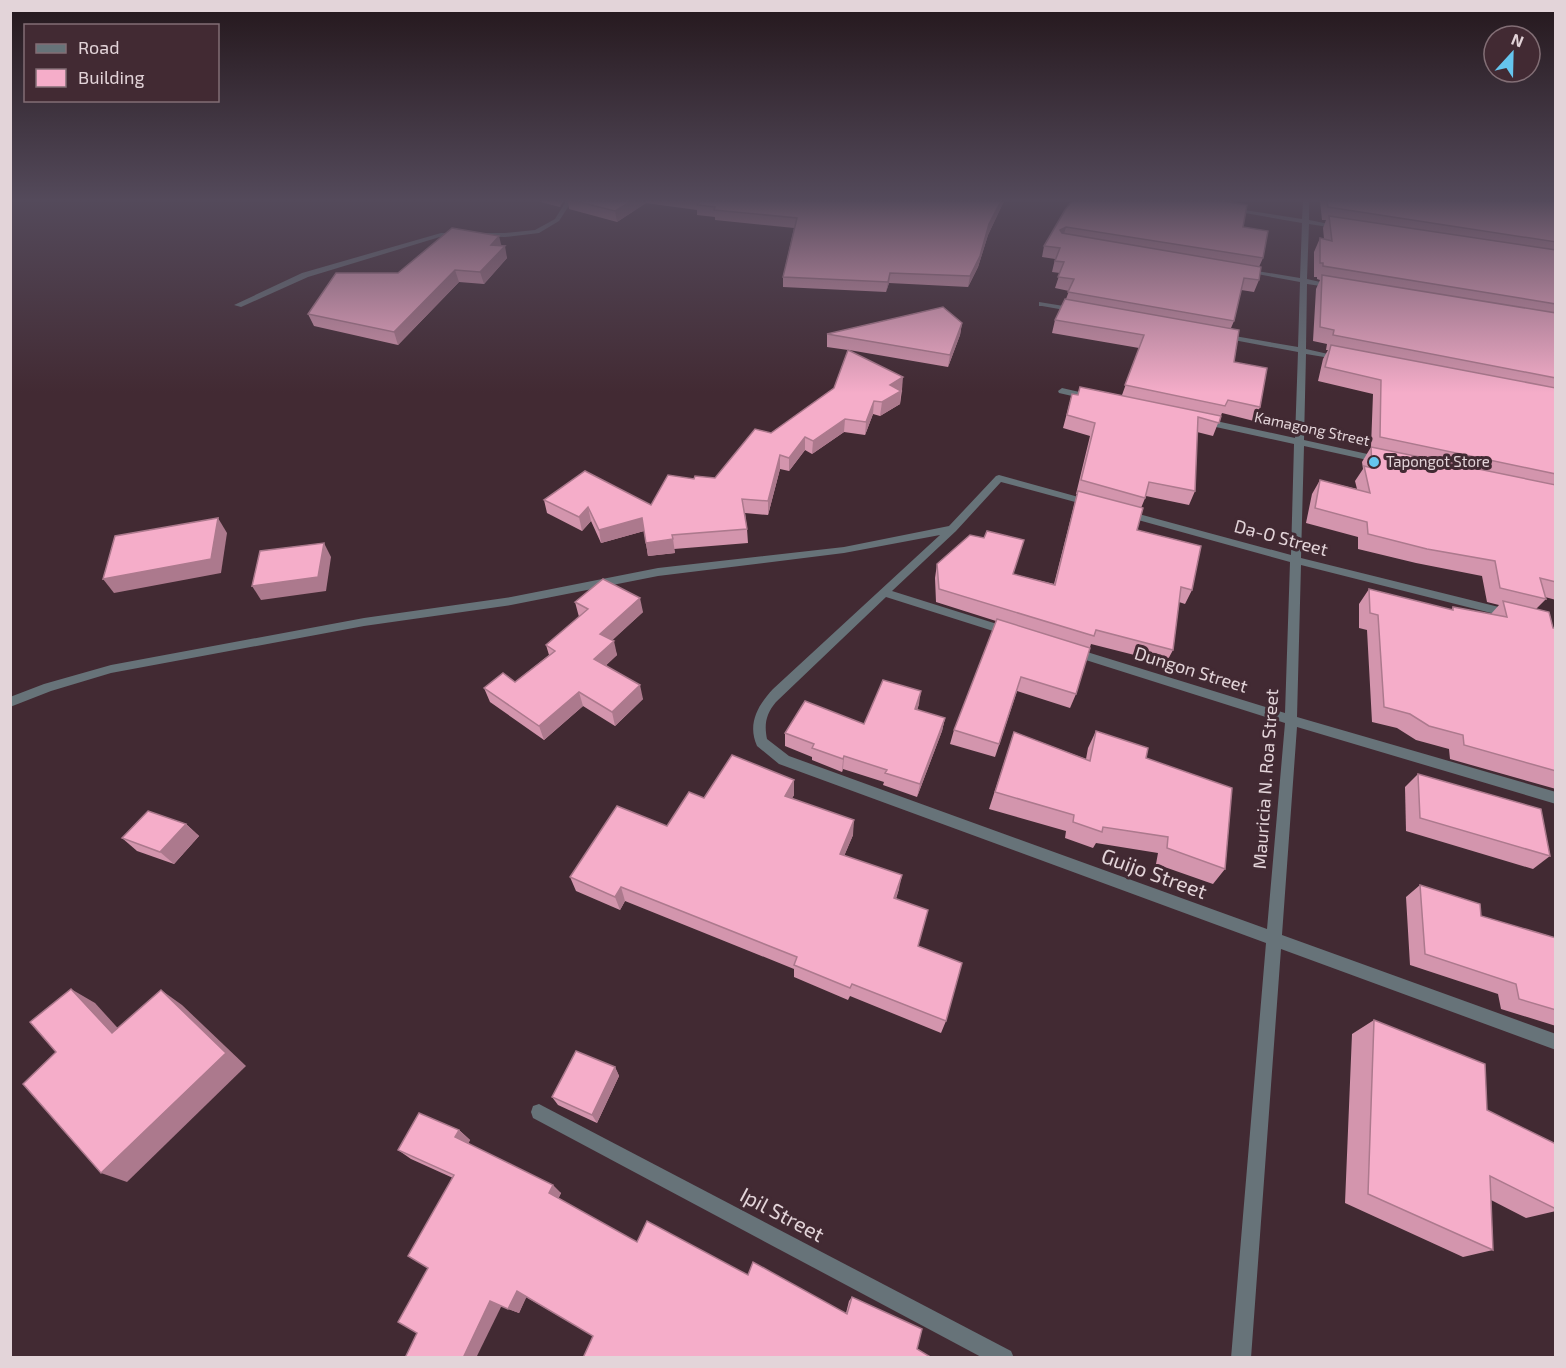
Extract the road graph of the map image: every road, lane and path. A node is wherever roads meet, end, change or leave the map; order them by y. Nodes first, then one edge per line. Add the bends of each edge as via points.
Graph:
1 (339, 265) edge
2 (1303, 265) edge
3 (1234, 270) edge
4 (1303, 281) junction
5 (1349, 289) edge
6 (1042, 304) dead end
7 (238, 305) dead end
8 (1087, 312) edge
9 (1212, 334) edge
10 (1302, 350) junction
11 (1348, 359) edge
12 (1062, 391) dead end
13 (1107, 401) edge
14 (1186, 418) edge
15 (1300, 442) junction
16 (1393, 462) edge
17 (1102, 506) edge
18 (1114, 510) edge
19 (952, 529) junction
20 (1296, 560) junction
21 (885, 593) junction
22 (1522, 617) edge
23 (1020, 636) edge
24 (1065, 650) edge
25 (10, 702) edge
26 (1291, 720) junction
27 (1556, 798) edge
28 (1273, 940) junction
29 (1556, 1042) edge
30 (539, 1112) dead end
31 (1004, 1358) edge
32 (1241, 1358) edge

1 - 7 street via 305,275
2 - 4 street, Mauricia N. Roa Street
3 - 4 street
4 - 5 street
4 - 10 street, Mauricia N. Roa Street
6 - 8 street
9 - 10 street
10 - 11 street
10 - 15 street, Mauricia N. Roa Street
12 - 13 street
14 - 15 street, Kamagong Street
15 - 16 street, Kamagong Street
15 - 20 street, Mauricia N. Roa Street
17 - 19 street via 999,478
18 - 20 street, Da-O Street
19 - 21 street
19 - 25 street via 844,550 658,572 511,601 364,622 111,669
20 - 22 street, Da-O Street
20 - 26 street, Mauricia N. Roa Street
21 - 23 street
21 - 28 street, Guijo Street via 763,707 757,724 761,742 784,760
24 - 26 street, Dungon Street
26 - 27 street, Dungon Street
26 - 28 street, Mauricia N. Roa Street
28 - 29 street, Guijo Street
28 - 32 street, Mauricia N. Roa Street
30 - 31 street, Ipil Street

